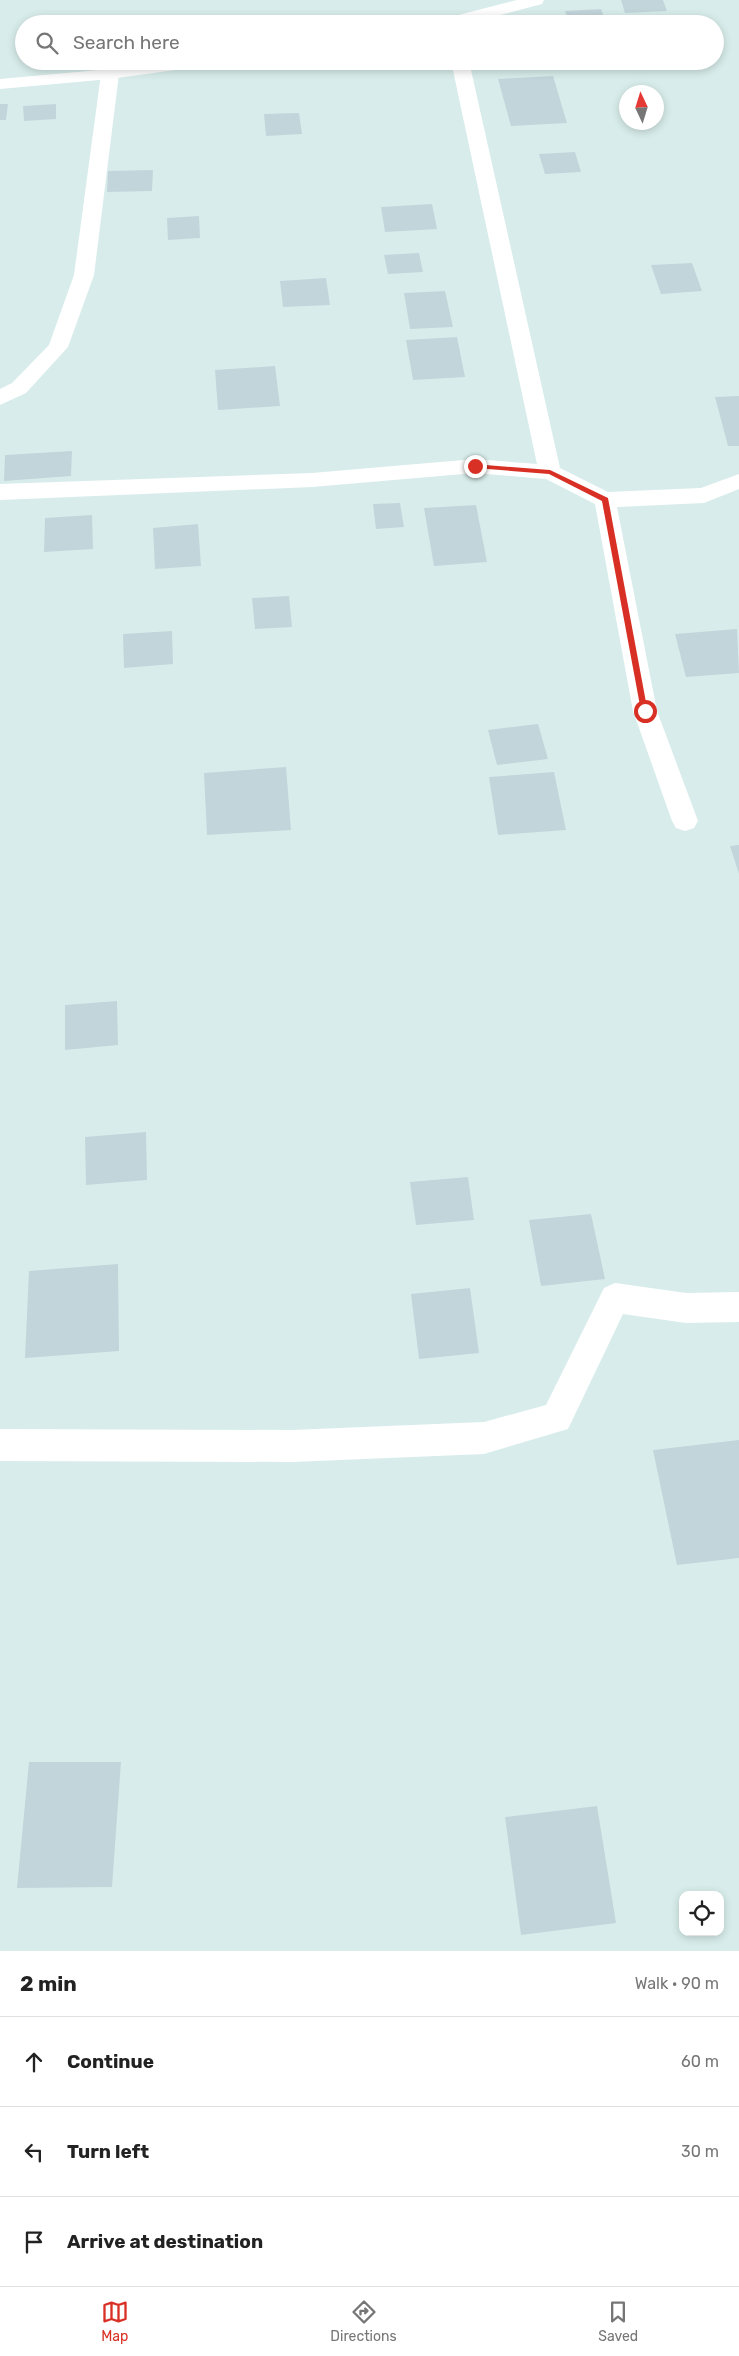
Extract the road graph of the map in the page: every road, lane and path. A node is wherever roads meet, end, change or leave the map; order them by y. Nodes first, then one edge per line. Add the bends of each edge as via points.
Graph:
1 (536, 0) edge
2 (480, 15) edge
3 (139, 70) edge
4 (462, 70) edge
5 (110, 74) junction
6 (0, 84) edge
7 (0, 398) edge
8 (550, 472) junction
9 (739, 481) edge
10 (0, 492) edge
11 (605, 500) junction
12 (685, 820) dead end
13 (739, 1306) edge
14 (0, 1445) edge

1 - 2 street
3 - 5 street
4 - 8 street
5 - 6 street
5 - 7 street via 84,275 58,347 19,388
8 - 10 street via 475,466 312,480
8 - 11 street
9 - 11 street via 704,495
11 - 12 street via 645,711
13 - 14 street via 686,1308 616,1298 557,1418 484,1438 292,1446

